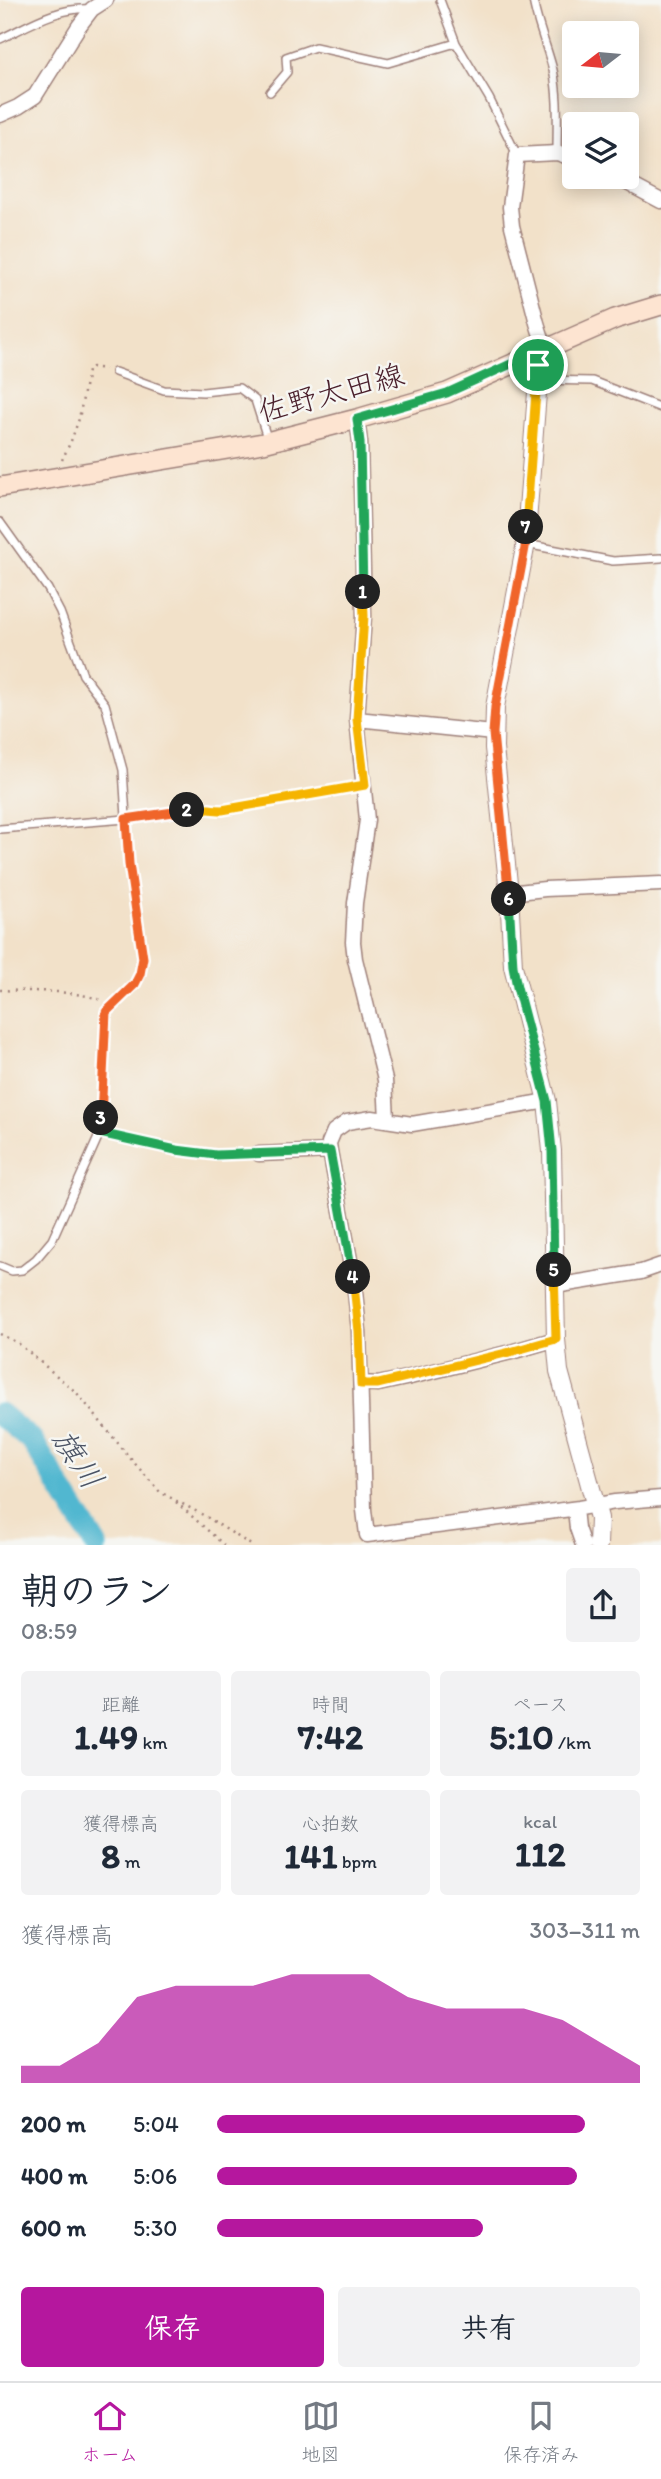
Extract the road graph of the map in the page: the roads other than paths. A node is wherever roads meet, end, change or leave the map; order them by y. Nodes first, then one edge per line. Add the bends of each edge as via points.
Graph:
1 (106, 0) edge
2 (440, 0) edge
3 (533, 0) edge
4 (92, 9) junction
5 (0, 39) edge
6 (456, 43) junction
7 (270, 92) dead end
8 (0, 115) edge
9 (557, 153) junction
10 (517, 155) junction
11 (562, 155) edge
12 (638, 189) edge
13 (661, 201) edge
14 (661, 304) edge
15 (540, 351) junction
16 (115, 372) road end
17 (538, 380) junction
18 (661, 408) edge
19 (357, 419) junction
20 (268, 442) junction
21 (0, 487) edge
22 (0, 522) edge
23 (525, 544) junction
24 (661, 558) edge
25 (357, 719) junction
26 (493, 733) junction
27 (365, 785) junction
28 (126, 819) junction
29 (0, 829) edge
30 (661, 884) edge
31 (509, 893) junction
32 (547, 1101) junction
33 (387, 1120) junction
34 (100, 1133) junction
35 (330, 1151) junction
36 (259, 1154) joint
37 (661, 1265) edge
38 (0, 1266) edge
39 (555, 1286) junction
40 (556, 1339) junction
41 (361, 1384) junction
42 (661, 1498) edge
43 (595, 1505) junction
44 (575, 1509) junction
45 (367, 1540) edge
46 (583, 1545) edge
47 (598, 1545) edge

1 - 4 street
2 - 6 lane
3 - 9 lane via 553,70
4 - 5 lane via 72,8
4 - 8 street via 35,96
6 - 7 lane via 388,63 315,47 286,57 287,72
6 - 10 lane
9 - 10 street
9 - 11 street
10 - 15 street via 512,226
12 - 13 street
14 - 15 main road, 佐野太田線
15 - 17 street
15 - 19 main road, 佐野太田線 via 447,393
16 - 20 lane via 164,390 239,388 255,400
17 - 18 lane via 592,382
17 - 23 street
19 - 20 main road, 佐野太田線
19 - 25 street via 364,616
20 - 21 main road, 佐野太田線
22 - 28 lane via 48,589 83,675 105,704 123,770
23 - 24 lane via 613,561
23 - 26 street
25 - 26 street
25 - 27 street
26 - 31 street
27 - 28 lane via 222,810 200,806
27 - 33 street via 367,820 353,942 385,1080
28 - 29 lane
28 - 34 lane via 143,958 135,984 110,1006 104,1020
30 - 31 street
31 - 32 street via 513,966
32 - 33 street via 412,1124
32 - 39 street
33 - 35 street via 362,1118 340,1125 329,1143
34 - 36 lane via 189,1152
34 - 38 lane via 52,1240 22,1270
35 - 36 street
35 - 41 street via 354,1282
37 - 39 street
39 - 40 street
40 - 41 street via 405,1378
40 - 43 street via 559,1371
41 - 45 street
42 - 43 street
43 - 44 street
43 - 47 street
44 - 45 street
44 - 46 street

